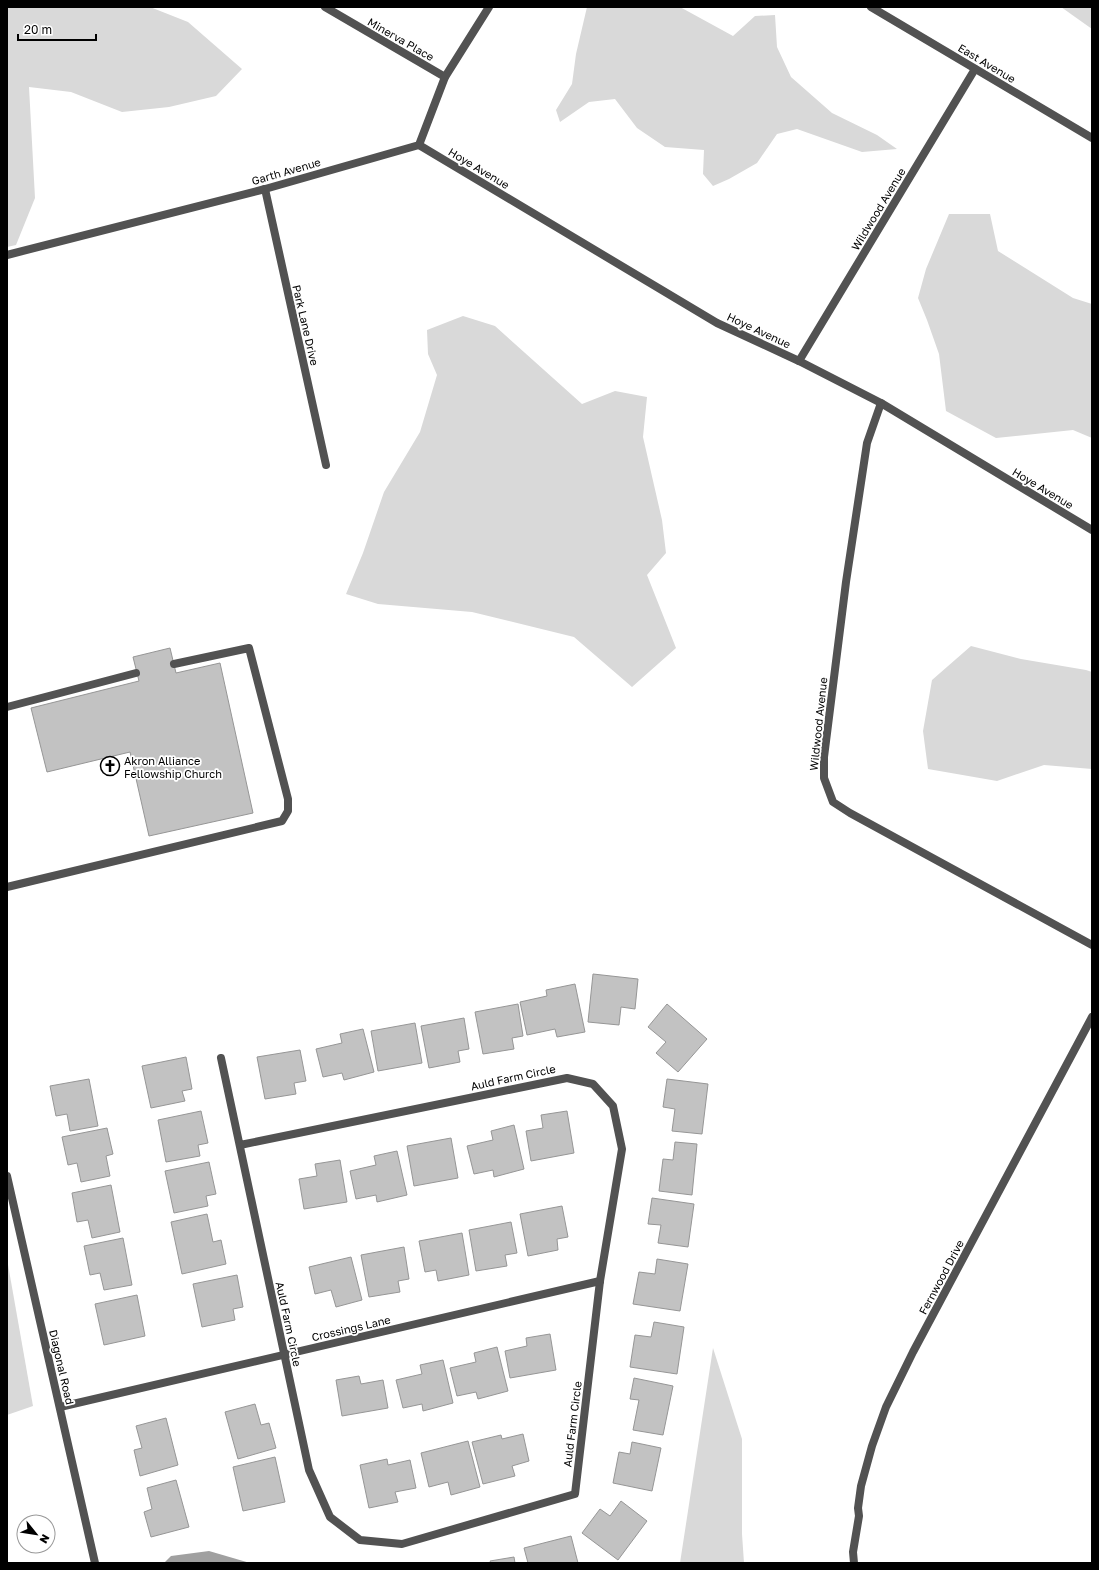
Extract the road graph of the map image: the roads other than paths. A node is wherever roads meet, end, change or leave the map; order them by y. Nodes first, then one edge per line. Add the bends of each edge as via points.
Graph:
1 (325, 7) edge
2 (489, 7) edge
3 (871, 7) edge
4 (975, 68) junction
5 (445, 77) junction
6 (1092, 138) edge
7 (418, 145) junction
8 (265, 189) junction
9 (7, 254) edge
10 (799, 361) junction
11 (881, 403) junction
12 (326, 465) dead end
13 (1092, 530) edge
14 (174, 664) dead end
15 (136, 673) dead end
16 (7, 707) edge
17 (7, 887) edge
18 (1092, 945) edge
19 (1092, 1017) edge
20 (221, 1058) dead end
21 (240, 1145) junction
22 (7, 1176) edge
23 (600, 1281) junction
24 (284, 1355) junction
25 (60, 1407) junction
26 (95, 1563) edge
27 (854, 1563) edge

1 - 5 street, Minerva Place
2 - 5 street
3 - 4 street, East Avenue
4 - 6 street, East Avenue
4 - 10 street, Wildwood Avenue
5 - 7 street
7 - 8 street, Garth Avenue
7 - 10 street, Hoye Avenue via 717,323
8 - 9 street, Garth Avenue
8 - 12 street, Park Lane Drive
10 - 11 street, Hoye Avenue
11 - 13 street, Hoye Avenue
11 - 18 street, Wildwood Avenue via 867,442 824,757 824,778 833,802
14 - 17 street via 249,648 288,799 288,811 282,821
15 - 16 street
19 - 27 street, Fernwood Drive via 886,1406 861,1486
20 - 21 street, Auld Farm Circle
21 - 23 street, Auld Farm Circle via 567,1078 593,1084 613,1106 622,1149
21 - 24 street, Auld Farm Circle
22 - 25 street, Diagonal Road
23 - 24 street, Crossings Lane
23 - 24 street, Auld Farm Circle via 575,1494 402,1544 360,1540 330,1517 308,1470
24 - 25 street, Crossings Lane
25 - 26 street, Diagonal Road

